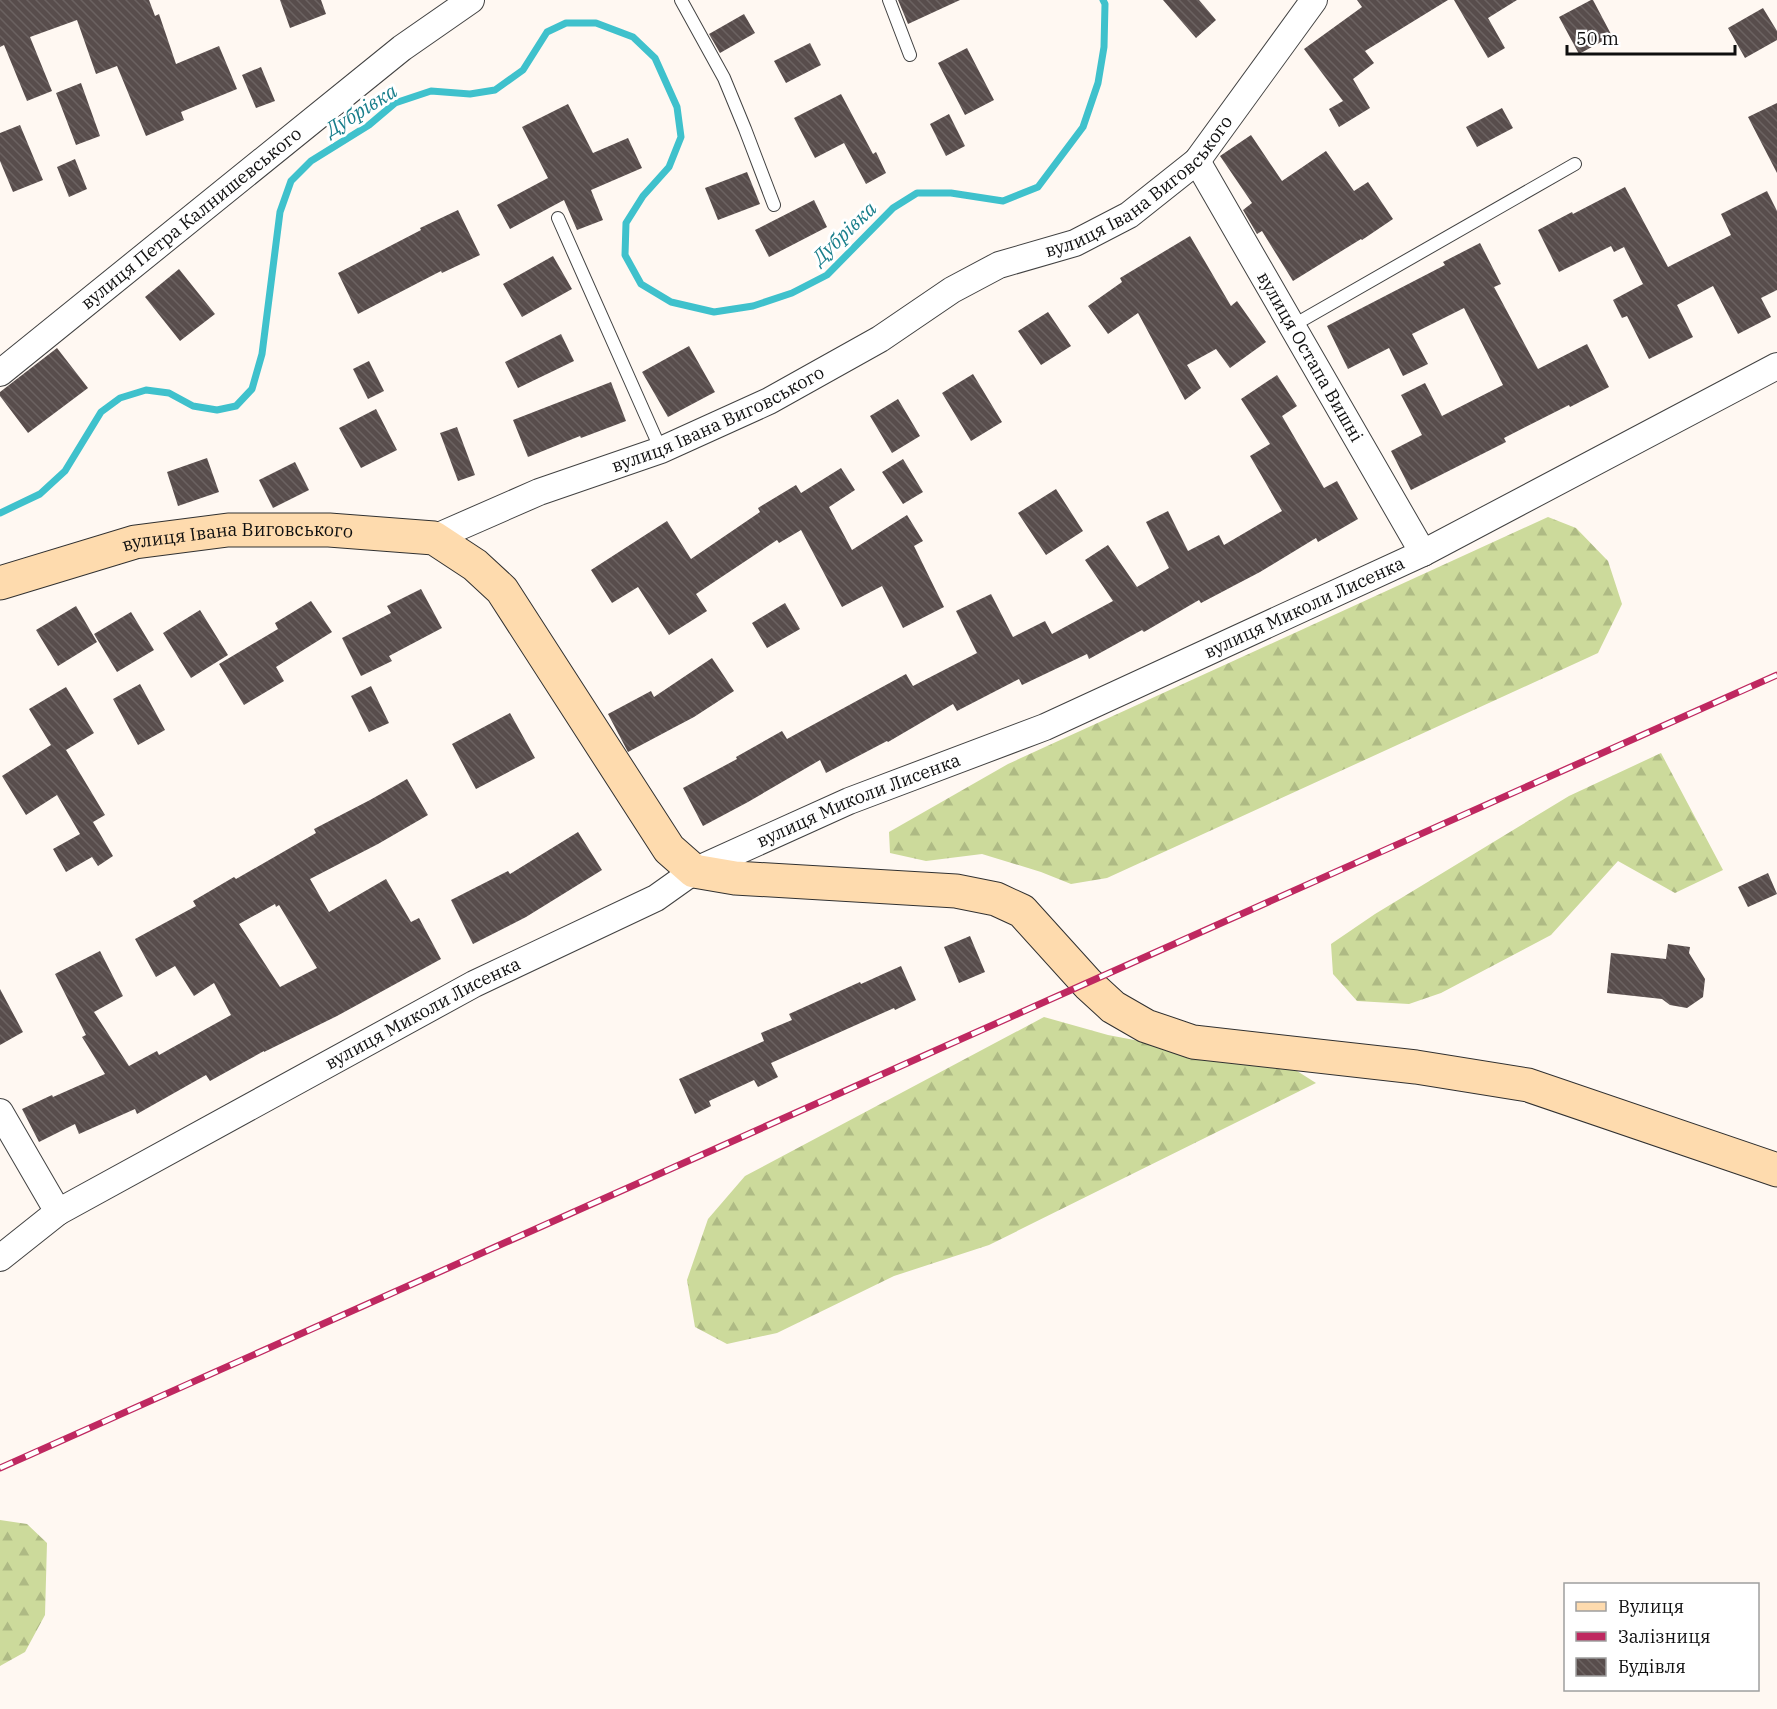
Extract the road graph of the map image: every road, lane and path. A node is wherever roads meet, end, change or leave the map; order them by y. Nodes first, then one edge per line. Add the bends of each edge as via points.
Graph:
1 (471, 0) edge
2 (681, 0) edge
3 (889, 0) edge
4 (1314, 0) edge
5 (910, 55) dead end
6 (1197, 161) junction
7 (1575, 164) dead end
8 (774, 205) dead end
9 (558, 218) dead end
10 (1292, 326) junction
11 (1777, 366) edge
12 (0, 373) edge
13 (661, 450) junction
14 (434, 538) junction
15 (1422, 553) junction
16 (0, 583) edge
17 (694, 871) junction
18 (0, 1112) edge
19 (1777, 1170) edge
20 (58, 1212) junction
21 (0, 1258) edge

1 - 12 street, вулиця Петра Калнишевського via 402,48
2 - 8 lane via 724,78
3 - 5 lane
4 - 6 street, вулиця Івана Виговського
6 - 10 street, вулиця Остапа Вишні
6 - 13 street, вулиця Івана Виговського via 1129,215 1075,243 999,265 769,401
7 - 10 lane
9 - 13 lane
10 - 15 street, вулиця Остапа Вишні
11 - 15 street, вулиця Миколи Лисенка
13 - 14 street, вулиця Івана Виговського via 539,492
14 - 16 main road, вулиця Івана Виговського via 329,530 228,530 135,542
14 - 17 main road via 475,565 502,590 669,849
15 - 17 street, вулиця Миколи Лисенка via 1046,727 849,801
17 - 19 main road via 735,878 956,891 996,899 1022,911 1088,984 1113,1007 1146,1026 1193,1042 1416,1067 1528,1085
17 - 20 street, вулиця Миколи Лисенка via 656,898 474,984
18 - 20 street
20 - 21 street, вулиця Миколи Лисенка

